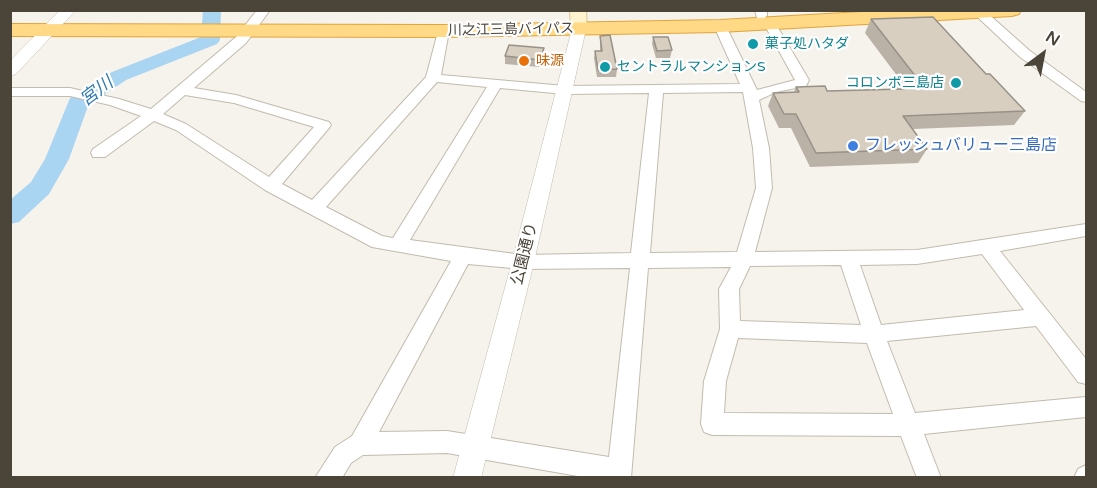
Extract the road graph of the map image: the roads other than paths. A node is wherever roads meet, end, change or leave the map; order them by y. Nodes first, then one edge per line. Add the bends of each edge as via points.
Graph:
1 (835, 10) edge
2 (1012, 10) edge
3 (978, 12) edge
4 (764, 16) edge
5 (10, 17) edge
6 (60, 19) edge
7 (256, 20) edge
8 (579, 20) edge
9 (720, 26) junction
10 (10, 30) edge
11 (443, 31) junction
12 (10, 71) edge
13 (433, 78) junction
14 (495, 85) junction
15 (183, 90) junction
16 (566, 90) junction
17 (656, 90) junction
18 (10, 92) edge
19 (750, 93) junction
20 (1086, 98) edge
21 (153, 115) junction
22 (99, 153) dead end
23 (271, 186) junction
24 (315, 208) junction
25 (1086, 230) edge
26 (397, 246) junction
27 (986, 246) junction
28 (464, 256) junction
29 (848, 258) junction
30 (641, 260) junction
31 (744, 260) junction
32 (523, 262) junction
33 (1042, 317) junction
34 (730, 328) junction
35 (874, 334) junction
36 (1086, 375) edge
37 (1086, 407) edge
38 (908, 425) junction
39 (360, 444) junction
40 (475, 446) junction
41 (619, 474) edge
42 (327, 477) edge
43 (467, 477) edge
44 (929, 477) edge

1 - 4 highway, 川之江三島バイパス
2 - 3 highway, 川之江三島バイパス
3 - 4 highway, 川之江三島バイパス
3 - 20 street via 1025,54
4 - 8 highway, 川之江三島バイパス
4 - 9 highway, 川之江三島バイパス
4 - 19 street via 802,80
5 - 6 highway, 川之江三島バイパス
6 - 7 highway, 川之江三島バイパス via 197,25
6 - 10 highway, 川之江三島バイパス
6 - 12 street
7 - 8 highway, 川之江三島バイパス
7 - 11 highway, 川之江三島バイパス
7 - 15 street via 241,40
8 - 9 highway, 川之江三島バイパス
8 - 11 highway, 川之江三島バイパス
8 - 16 street, 公園通り
9 - 19 street
11 - 13 street
13 - 14 street
13 - 24 street
14 - 16 street
14 - 26 street
15 - 21 street
15 - 23 street via 236,99 324,125
16 - 17 street
16 - 32 street, 公園通り
17 - 19 street
17 - 30 street
18 - 21 street via 70,92
19 - 31 street via 764,188
21 - 22 street
21 - 23 street via 181,127
23 - 24 street
24 - 26 street via 378,242
25 - 27 street
26 - 28 street
27 - 29 street via 917,257
27 - 33 street
28 - 32 street
28 - 39 street
29 - 31 street
29 - 35 street
30 - 31 street
30 - 32 street
30 - 41 street
31 - 34 street via 729,289
32 - 40 street, 公園通り
33 - 35 street
33 - 36 street
34 - 35 street
34 - 38 street via 715,381 712,424
35 - 38 street
37 - 38 street
38 - 44 street
39 - 40 street via 447,442
39 - 42 street via 343,454
40 - 41 street
40 - 43 street, 公園通り

